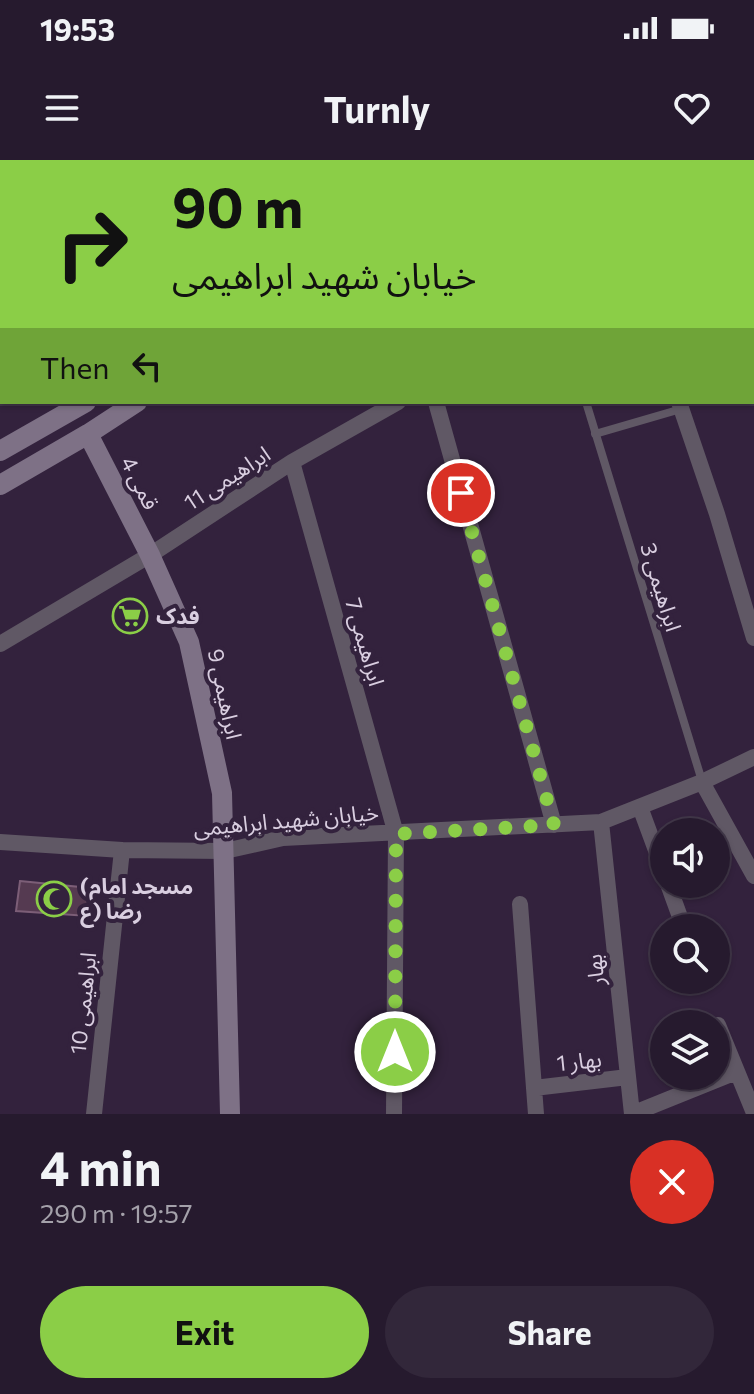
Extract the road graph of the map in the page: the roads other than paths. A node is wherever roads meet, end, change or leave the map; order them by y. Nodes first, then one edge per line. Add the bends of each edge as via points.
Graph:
1 (82, 404) edge
2 (134, 404) edge
3 (394, 404) edge
4 (437, 404) edge
5 (587, 404) edge
6 (680, 405) edge
7 (88, 434) junction
8 (595, 434) junction
9 (0, 451) edge
10 (292, 462) junction
11 (0, 485) edge
12 (150, 555) junction
13 (754, 638) edge
14 (0, 644) edge
15 (754, 757) edge
16 (702, 782) junction
17 (640, 807) junction
18 (601, 822) junction
19 (554, 825) junction
20 (396, 834) junction
21 (650, 834) edge
22 (0, 842) edge
23 (122, 850) junction
24 (225, 851) junction
25 (754, 876) edge
26 (520, 904) dead end
27 (730, 1056) edge
28 (736, 1072) junction
29 (628, 1077) junction
30 (534, 1088) junction
31 (754, 1113) edge
32 (94, 1114) edge
33 (230, 1114) edge
34 (394, 1114) edge
35 (536, 1114) edge
36 (632, 1114) edge

1 - 9 main road
2 - 7 main road
3 - 10 street, ابراهیمی 11
4 - 19 street
5 - 8 lane, ابراهیمی 3
6 - 8 lane
6 - 13 street
7 - 11 main road
7 - 12 main road, قمی 4
8 - 16 lane, ابراهیمی 3
10 - 12 street, ابراهیمی 11
10 - 20 street, ابراهیمی 7
12 - 14 street, ابراهیمی 11
12 - 24 main road, ابراهیمی 9 via 189,642 222,793
15 - 16 street, خیابان شهید ابراهیمی
16 - 17 street, خیابان شهید ابراهیمی
16 - 25 street
17 - 18 street, خیابان شهید ابراهیمی
17 - 21 street
18 - 19 street, خیابان شهید ابراهیمی
18 - 29 street, بهار
19 - 20 street, خیابان شهید ابراهیمی
20 - 24 street, خیابان شهید ابراهیمی via 283,838
20 - 34 street, ابراهیمی 7
22 - 23 street, خیابان شهید ابراهیمی
23 - 24 street, خیابان شهید ابراهیمی
23 - 32 street, ابراهیمی 10
24 - 33 main road, ابراهیمی 9
26 - 30 street
27 - 28 street
28 - 31 street
28 - 36 street
29 - 30 street, بهار 1
29 - 36 street, بهار
30 - 35 street

